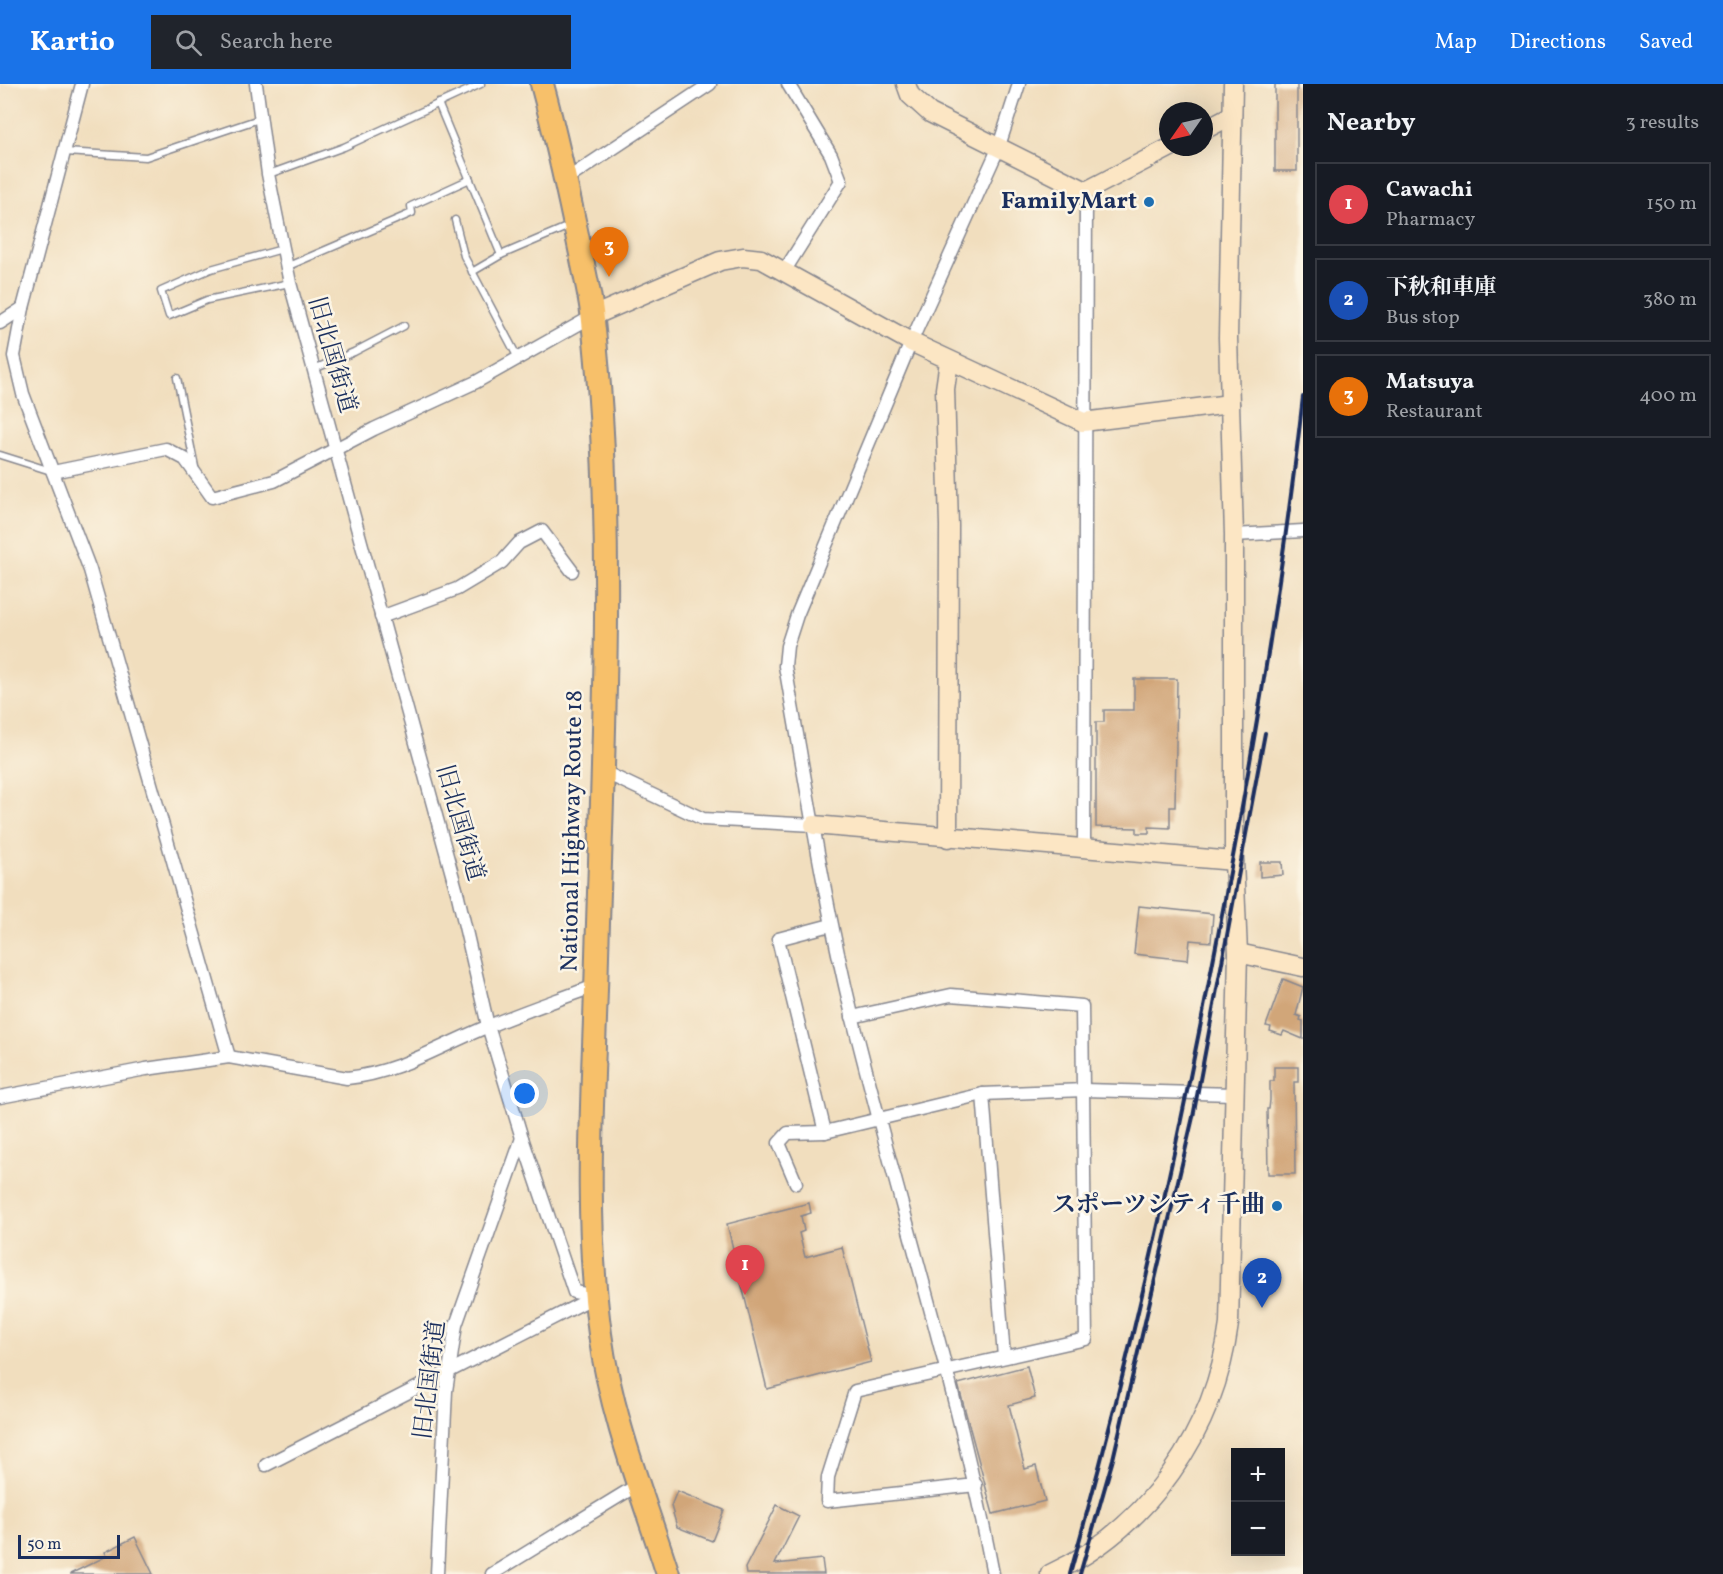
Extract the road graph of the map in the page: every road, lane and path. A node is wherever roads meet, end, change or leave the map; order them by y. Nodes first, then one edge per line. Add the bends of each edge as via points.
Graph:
1 (82, 84) edge
2 (256, 84) edge
3 (481, 84) edge
4 (542, 84) edge
5 (710, 84) edge
6 (788, 84) edge
7 (906, 84) edge
8 (1019, 84) edge
9 (1233, 84) edge
10 (438, 103) junction
11 (1232, 116) junction
12 (259, 119) junction
13 (1213, 126) edge
14 (998, 149) junction
15 (65, 152) junction
16 (1159, 153) edge
17 (268, 174) junction
18 (470, 179) junction
19 (567, 179) junction
20 (1086, 191) junction
21 (455, 220) dead end
22 (575, 223) junction
23 (282, 249) junction
24 (501, 255) junction
25 (286, 267) junction
26 (785, 270) junction
27 (472, 272) junction
28 (290, 283) junction
29 (23, 308) junction
30 (593, 316) junction
31 (0, 323) edge
32 (404, 326) dead end
33 (911, 342) junction
34 (518, 358) junction
35 (949, 361) junction
36 (314, 369) junction
37 (177, 378) dead end
38 (1230, 404) junction
39 (1083, 422) junction
40 (336, 449) junction
41 (0, 455) edge
42 (53, 472) junction
43 (197, 477) junction
44 (1303, 531) edge
45 (1234, 535) junction
46 (572, 571) dead end
47 (381, 617) junction
48 (602, 771) junction
49 (814, 825) junction
50 (948, 838) junction
51 (1084, 846) junction
52 (1234, 861) junction
53 (831, 925) junction
54 (1238, 953) junction
55 (1303, 967) edge
56 (597, 985) junction
57 (852, 1017) junction
58 (488, 1026) junction
59 (229, 1057) junction
60 (1084, 1090) junction
61 (983, 1094) junction
62 (1234, 1094) junction
63 (0, 1097) edge
64 (878, 1118) junction
65 (825, 1132) junction
66 (522, 1138) junction
67 (795, 1183) dead end
68 (596, 1296) junction
69 (1004, 1357) junction
70 (946, 1371) junction
71 (449, 1372) junction
72 (266, 1465) dead end
73 (639, 1484) junction
74 (976, 1485) junction
75 (437, 1574) edge
76 (492, 1574) edge
77 (668, 1574) edge
78 (993, 1574) edge
79 (1050, 1574) edge

1 - 15 street
2 - 12 street, 旧北国街道
3 - 10 lane
4 - 19 highway, National Highway Route 18
5 - 19 street
6 - 26 street via 831,155 841,181
7 - 14 street via 910,95 930,113
8 - 14 street
9 - 11 street
10 - 17 lane via 344,147
10 - 18 lane
11 - 13 street
11 - 38 street
12 - 15 lane via 146,157
12 - 17 street, 旧北国街道
14 - 20 street
14 - 33 street
15 - 29 street
16 - 20 street
17 - 23 street, 旧北国街道
18 - 24 lane
18 - 25 lane via 411,206 412,213
19 - 22 highway, National Highway Route 18
20 - 39 street
21 - 27 lane
22 - 24 lane
22 - 30 highway, National Highway Route 18
23 - 25 street, 旧北国街道
23 - 28 lane via 211,269 161,291 169,316 207,300
24 - 27 lane
25 - 28 street, 旧北国街道
26 - 30 street via 761,259 732,257
26 - 33 street
27 - 34 lane
28 - 36 street, 旧北国街道
29 - 31 street
29 - 42 street via 14,356 23,394
30 - 34 street
30 - 48 highway, National Highway Route 18 via 606,516
32 - 36 lane
33 - 35 street
33 - 49 street via 787,646 785,666
34 - 40 street
35 - 39 street
35 - 50 street via 945,389 949,525
36 - 40 street, 旧北国街道
37 - 43 lane
38 - 39 street
38 - 45 street
39 - 51 street
40 - 43 street via 274,481 212,497
40 - 47 street, 旧北国街道
41 - 42 lane
42 - 43 street via 166,449 185,459
42 - 59 street via 90,570
44 - 45 street
45 - 52 street
46 - 47 street via 542,531 519,543 502,562 457,589
47 - 58 street, 旧北国街道 via 458,896
48 - 49 street via 703,819
48 - 56 highway, National Highway Route 18
49 - 50 street
49 - 53 street
50 - 51 street
51 - 52 street
52 - 54 street
53 - 57 street
53 - 65 street via 778,939
54 - 55 street
54 - 62 street
56 - 58 street
56 - 68 highway, National Highway Route 18 via 590,1199
57 - 60 street via 951,995 1082,1006
57 - 64 street
58 - 59 street via 408,1063 366,1076 347,1078
58 - 66 street, 旧北国街道
59 - 63 street
60 - 61 street
60 - 62 street
60 - 69 street via 1086,1339
61 - 64 street
61 - 69 street
62 - 79 street via 1229,1324 1210,1400 1185,1452 1156,1494 1109,1541
64 - 65 street
64 - 70 street
65 - 67 street via 788,1133 779,1143
66 - 68 street via 574,1292
66 - 71 street, 旧北国街道 via 456,1325
68 - 71 street
68 - 73 highway, National Highway Route 18 via 608,1377
69 - 70 street
70 - 74 street
70 - 74 street via 855,1391 828,1477 827,1501
71 - 72 street
71 - 75 street, 旧北国街道
73 - 76 street
73 - 77 highway, National Highway Route 18
74 - 78 street

